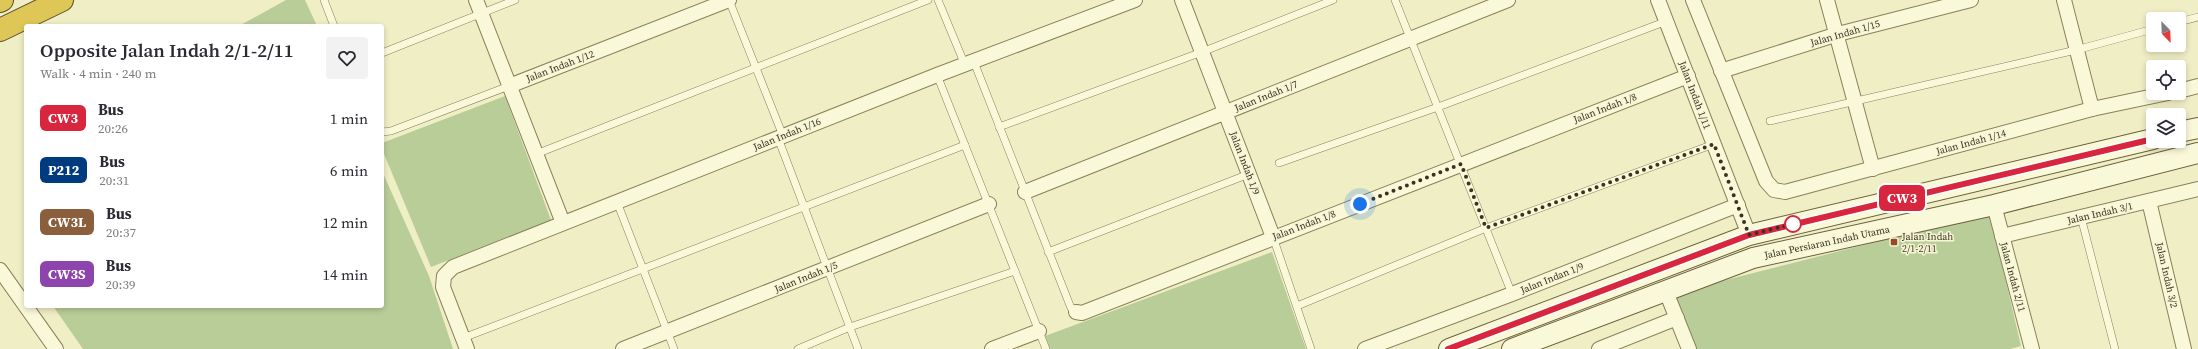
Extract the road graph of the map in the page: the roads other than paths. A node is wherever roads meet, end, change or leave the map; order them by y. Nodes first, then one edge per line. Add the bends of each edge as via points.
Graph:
1 (62, 0) edge
2 (324, 0) edge
3 (515, 0) edge
4 (729, 0) edge
5 (928, 0) edge
6 (938, 0) edge
7 (1135, 0) edge
8 (1182, 0) edge
9 (1333, 0) edge
10 (1395, 0) edge
11 (1508, 0) edge
12 (1658, 0) edge
13 (1693, 0) edge
14 (1827, 0) edge
15 (1971, 0) edge
16 (2064, 0) edge
17 (479, 6) edge
18 (2198, 17) edge
19 (2186, 20) edge
20 (1667, 21) junction
21 (333, 24) edge
22 (0, 30) edge
23 (2146, 31) edge
24 (1838, 34) junction
25 (1410, 39) junction
26 (2076, 50) junction
27 (384, 52) edge
28 (1202, 52) junction
29 (969, 63) junction
30 (756, 67) junction
31 (1721, 71) junction
32 (937, 75) junction
33 (1688, 76) junction
34 (509, 86) junction
35 (2198, 86) edge
36 (2186, 89) edge
37 (2146, 98) edge
38 (1854, 100) junction
39 (1438, 107) junction
40 (2092, 109) junction
41 (1225, 112) junction
42 (1770, 121) dead end
43 (999, 127) junction
44 (2198, 128) edge
45 (2186, 131) edge
46 (384, 132) edge
47 (780, 137) junction
48 (2146, 141) edge
49 (1714, 144) junction
50 (965, 145) junction
51 (2198, 152) edge
52 (536, 154) junction
53 (1279, 163) dead end
54 (1461, 164) junction
55 (1873, 169) junction
56 (2022, 170) junction
57 (1249, 174) junction
58 (1959, 185) junction
59 (2198, 189) edge
60 (1025, 192) junction
61 (2149, 201) junction
62 (617, 202) junction
63 (989, 204) junction
64 (1738, 204) junction
65 (1994, 205) junction
66 (804, 206) junction
67 (2081, 217) junction
68 (563, 223) junction
69 (1486, 228) junction
70 (1749, 235) junction
71 (2002, 236) junction
72 (1273, 237) junction
73 (1788, 250) junction
74 (1048, 252) junction
75 (1728, 267) junction
76 (643, 268) junction
77 (827, 268) junction
78 (0, 270) edge
79 (1015, 271) junction
80 (1665, 289) junction
81 (1512, 294) junction
82 (24, 304) edge
83 (1297, 306) junction
84 (27, 308) edge
85 (1076, 312) joint
86 (1677, 318) junction
87 (850, 328) junction
88 (1039, 331) junction
89 (667, 332) junction
90 (465, 343) edge
91 (56, 349) edge
92 (623, 349) edge
93 (674, 349) edge
94 (798, 349) edge
95 (858, 349) edge
96 (992, 349) edge
97 (1046, 349) edge
98 (1311, 349) edge
99 (1365, 349) edge
100 (1448, 349) edge
101 (1512, 349) edge
102 (1599, 349) edge
103 (1689, 349) edge
104 (2032, 349) edge
105 (2116, 349) edge
106 (2184, 349) edge

1 - 22 highway
2 - 21 lane
3 - 17 lane
4 - 30 lane
4 - 34 street, Jalan Indah 1/12
5 - 30 lane
6 - 29 lane
7 - 29 street, Jalan Indah 1/16
8 - 28 street, Jalan Indah 1/9
9 - 28 lane
10 - 25 lane
11 - 25 street, Jalan Indah 1/7
12 - 20 street, Jalan Indah 1/11
13 - 31 street
14 - 24 street
15 - 24 street, Jalan Indah 1/15
16 - 26 street
17 - 27 lane
17 - 34 street
18 - 19 lane
20 - 33 street, Jalan Indah 1/11
20 - 39 lane
23 - 26 lane
24 - 31 street, Jalan Indah 1/15
24 - 38 street
25 - 39 lane
25 - 41 street, Jalan Indah 1/7
26 - 38 lane
26 - 40 street
28 - 41 street, Jalan Indah 1/9
28 - 43 lane
29 - 32 street, Jalan Indah 1/16
29 - 43 lane
30 - 47 lane
30 - 52 lane
31 - 55 street, Jalan Indah 1/14 via 1766,181 1774,190 1785,192
32 - 47 street, Jalan Indah 1/16
32 - 50 lane
33 - 49 street, Jalan Indah 1/11
33 - 54 street, Jalan Indah 1/8
34 - 46 lane, Jalan Indah 1/12 via 392,131
34 - 52 street
35 - 36 street
37 - 40 street, Jalan Indah 1/14
38 - 42 lane
38 - 55 street
39 - 53 lane
39 - 54 lane
40 - 55 street, Jalan Indah 1/14
41 - 57 street, Jalan Indah 1/9
41 - 60 street, Jalan Indah 1/7
43 - 60 lane
44 - 45 main road
47 - 62 street, Jalan Indah 1/16
47 - 66 lane
48 - 56 main road
49 - 64 street, Jalan Indah 1/11
49 - 69 lane
50 - 63 lane
50 - 66 lane
51 - 65 main road, Jalan Persiaran Indah Utama
52 - 68 street
54 - 69 lane
54 - 72 street, Jalan Indah 1/8
56 - 58 main road
56 - 65 main road via 2020,180 2000,193
57 - 72 street, Jalan Indah 1/9
57 - 74 lane
58 - 65 main road via 1964,191 1991,198
58 - 70 main road
59 - 61 street, Jalan Indah 3/1
60 - 74 lane
61 - 67 street, Jalan Indah 3/1
61 - 106 street, Jalan Indah 3/2
62 - 68 street, Jalan Indah 1/16
62 - 76 lane
63 - 77 street, Jalan Indah 1/5
63 - 79 lane
64 - 70 street, Jalan Indah 1/11
64 - 81 street, Jalan Indan 1/9
65 - 71 street, Jalan Indah 2/11
65 - 73 main road, Jalan Persiaran Indah Utama
66 - 76 lane
66 - 77 lane
67 - 71 street, Jalan Indah 3/1
67 - 105 lane
68 - 90 street, Jalan Indah 1/16 via 453,267 444,276 443,287
69 - 81 lane
69 - 83 lane
70 - 73 main road via 1757,241
70 - 75 main road via 1749,244
70 - 100 main road
71 - 104 street, Jalan Indah 2/11
72 - 83 lane
72 - 85 street, Jalan Indah 1/8 via 1082,313
73 - 75 main road, Jalan Persiaran Indah Utama
74 - 85 lane via 1071,308
75 - 80 main road, Jalan Persiaran Indah Utama
76 - 89 lane
76 - 90 lane
77 - 87 lane
77 - 89 street, Jalan Indah 1/5
78 - 82 street
79 - 87 lane
79 - 88 lane
80 - 86 street
80 - 101 main road, Jalan Persiaran Indah Utama
81 - 99 street, Jalan Indan 1/9
83 - 98 lane
84 - 91 street
86 - 102 street
86 - 103 street
87 - 94 lane
87 - 95 lane
88 - 96 street
88 - 97 lane
89 - 92 street, Jalan Indah 1/5
89 - 93 lane

